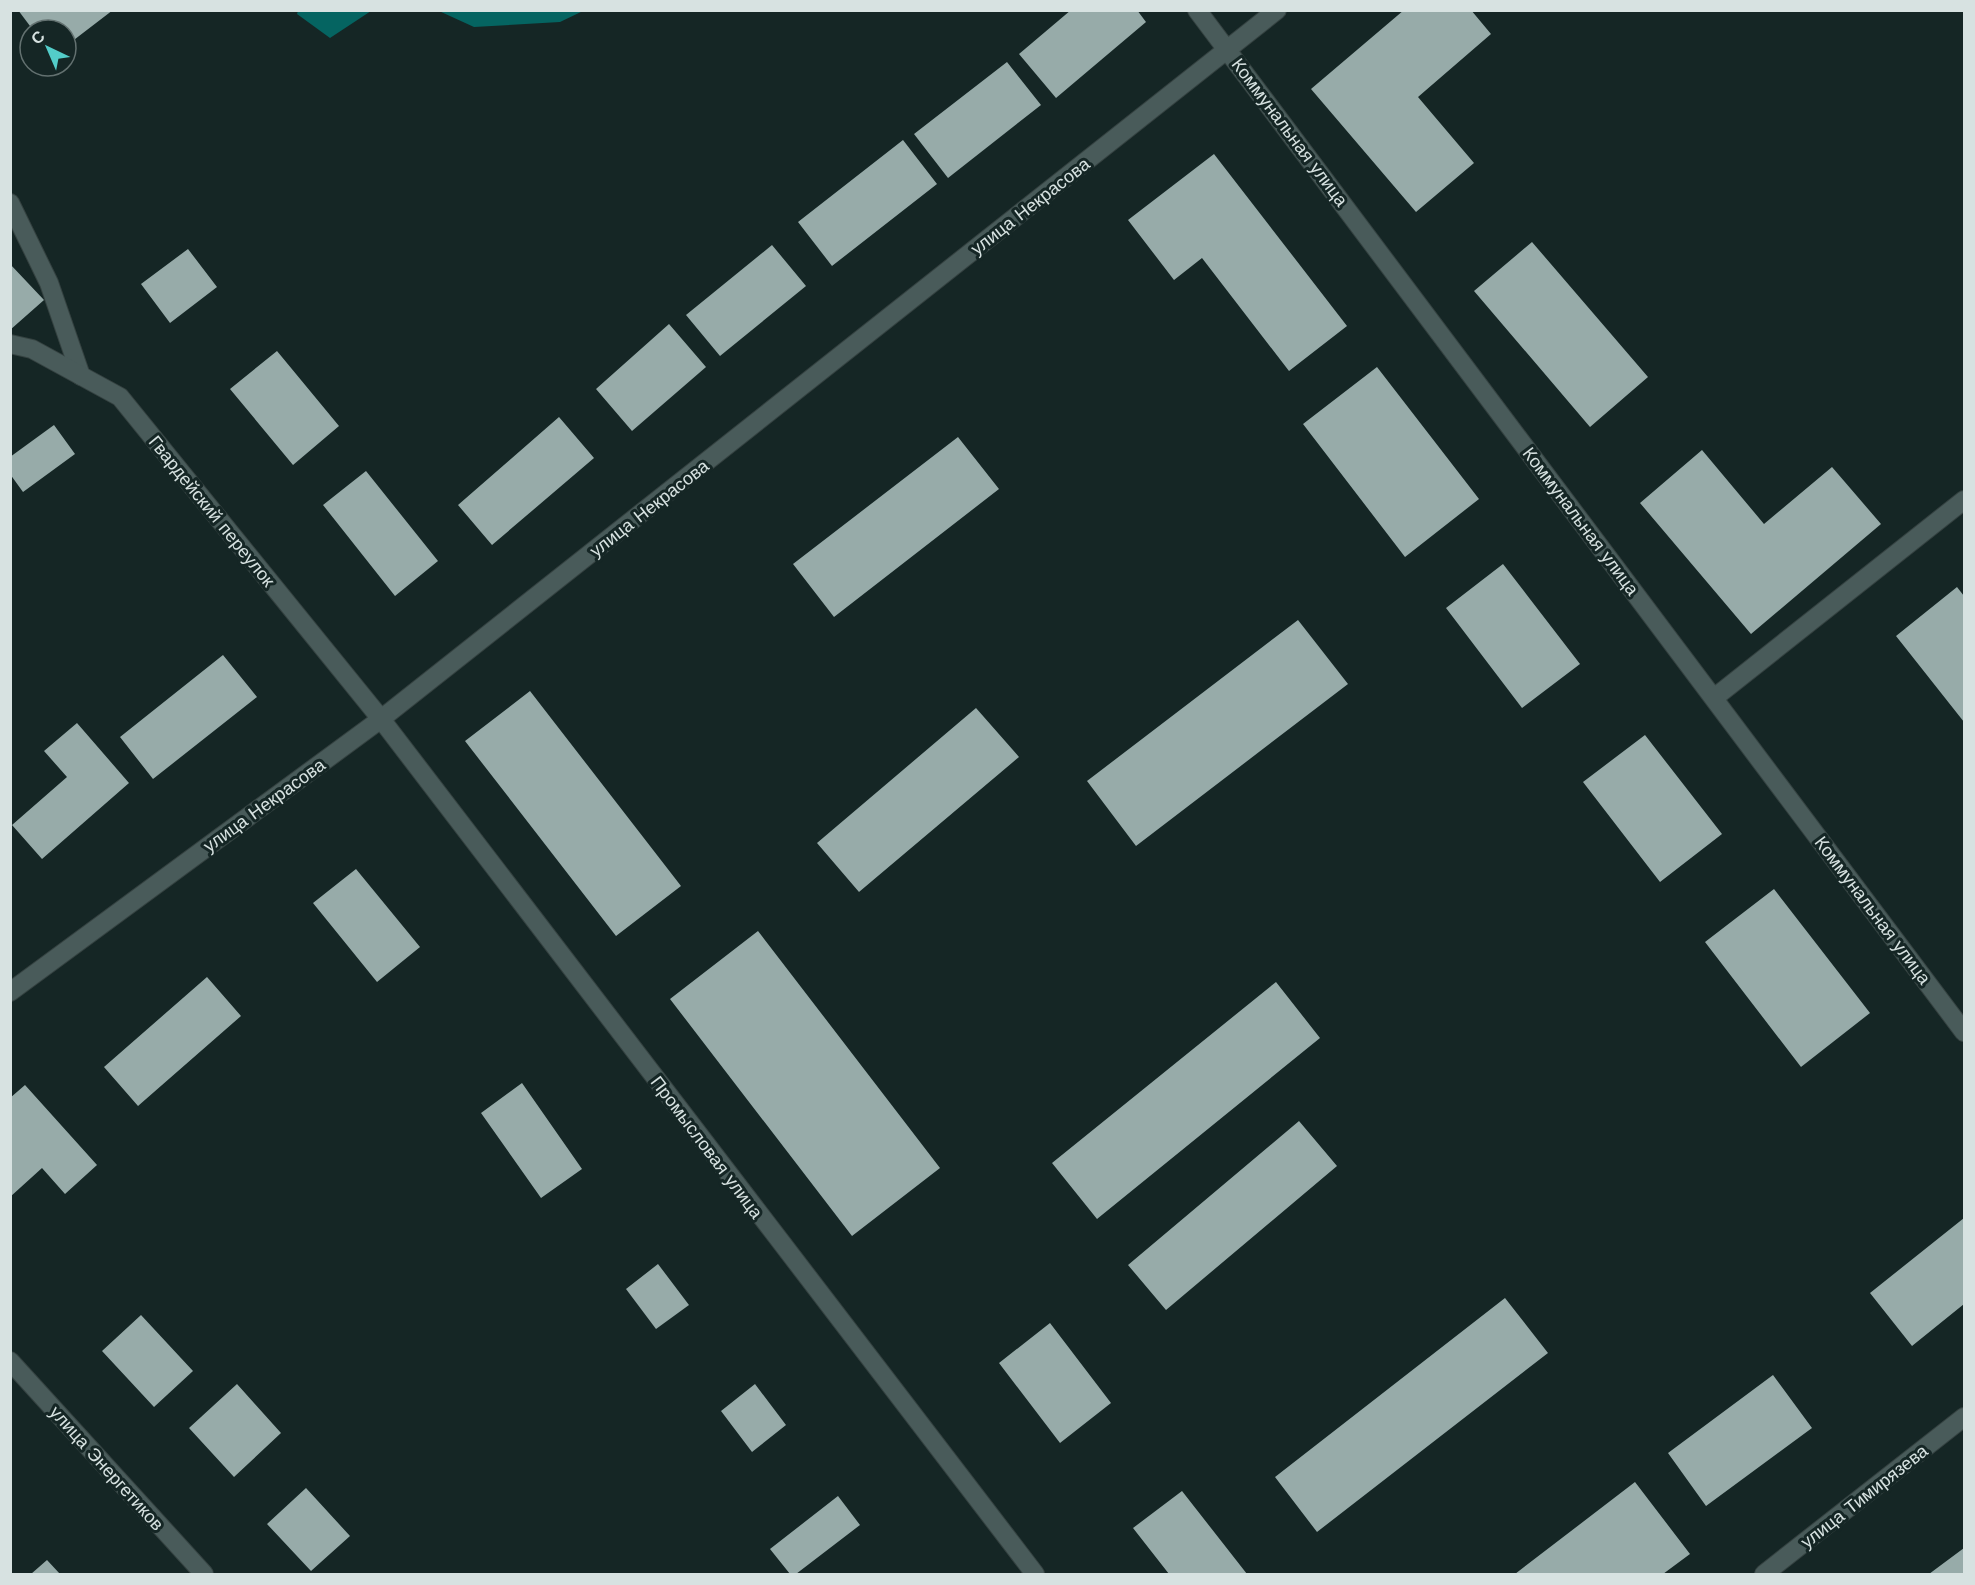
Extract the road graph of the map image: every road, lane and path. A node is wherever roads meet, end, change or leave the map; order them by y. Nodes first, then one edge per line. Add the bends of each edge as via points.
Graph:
1 (1197, 10) edge
2 (1277, 10) edge
3 (1228, 49) junction
4 (10, 203) edge
5 (10, 344) edge
6 (81, 376) junction
7 (1965, 500) edge
8 (1714, 698) junction
9 (381, 719) junction
10 (10, 992) edge
11 (1965, 1032) edge
12 (10, 1361) edge
13 (1965, 1417) edge
14 (204, 1575) edge
15 (1035, 1575) edge
16 (1764, 1575) edge

1 - 3 street, Коммунальная улица
2 - 3 street, улица Некрасова
3 - 8 street, Коммунальная улица
3 - 9 street, улица Некрасова
4 - 6 street via 49,284
5 - 6 street, Гвардейский переулок via 32,349
6 - 9 street, Гвардейский переулок via 120,397
7 - 8 street
8 - 11 street, Коммунальная улица
9 - 10 street, улица Некрасова
9 - 15 street, Промысловая улица
12 - 14 street, улица Энергетиков
13 - 16 street, улица Тимирязева

